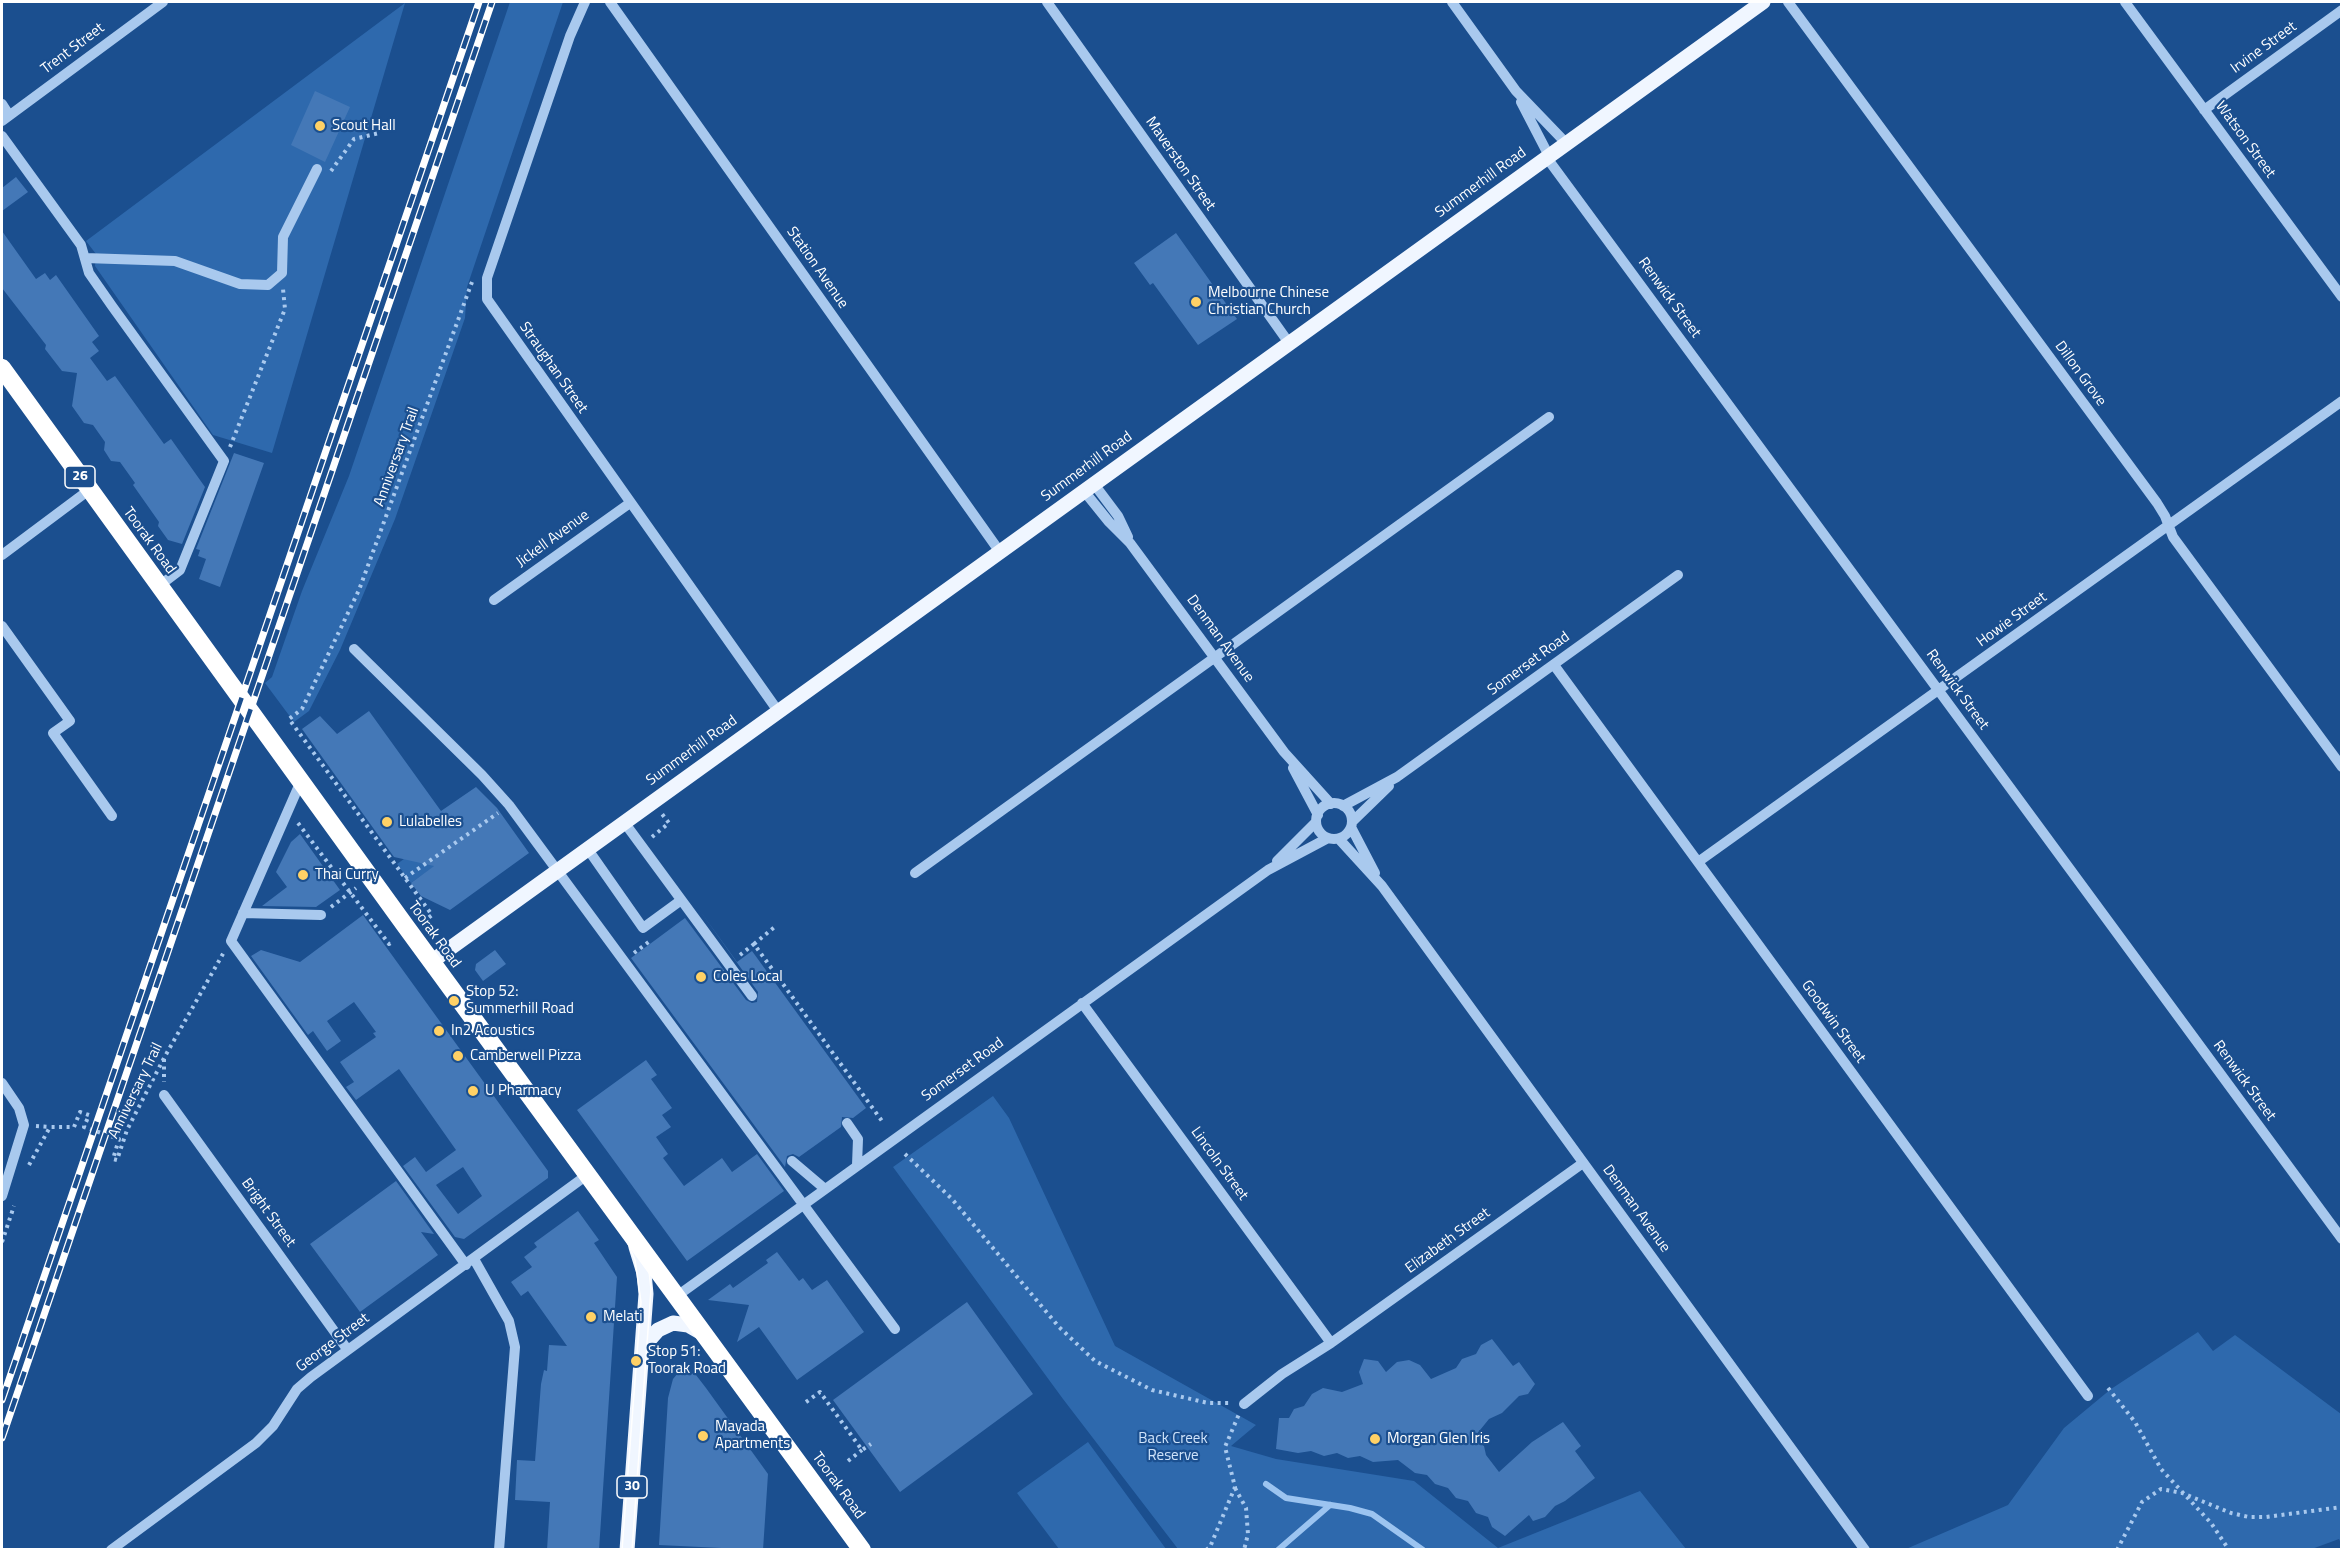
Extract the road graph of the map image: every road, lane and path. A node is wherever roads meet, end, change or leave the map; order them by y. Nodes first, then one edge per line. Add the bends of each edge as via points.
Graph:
1 (163, 2) edge
2 (585, 2) edge
3 (609, 2) edge
4 (1047, 2) edge
5 (1452, 2) edge
6 (1763, 2) edge
7 (1788, 2) edge
8 (2125, 2) edge
9 (2342, 10) edge
10 (1516, 91) junction
11 (2, 104) edge
12 (2204, 110) junction
13 (5, 118) edge
14 (379, 133) dead end
15 (2, 136) edge
16 (1566, 143) junction
17 (1548, 157) junction
18 (317, 169) dead end
19 (332, 171) dead end
20 (85, 258) junction
21 (282, 273) junction
22 (471, 284) dead end
23 (2342, 297) edge
24 (1289, 343) junction
25 (2, 368) edge
26 (2342, 401) edge
27 (1549, 417) dead end
28 (224, 461) junction
29 (1089, 488) junction
30 (89, 490) junction
31 (630, 503) junction
32 (2169, 526) junction
33 (1000, 552) junction
34 (2, 555) edge
35 (1678, 575) dead end
36 (159, 586) junction
37 (494, 600) dead end
38 (2, 626) edge
39 (339, 636) dead end
40 (354, 649) dead end
41 (1216, 658) junction
42 (1554, 665) junction
43 (1939, 691) junction
44 (778, 711) junction
45 (1284, 752) junction
46 (2338, 753) edge
47 (2342, 767) edge
48 (1397, 777) junction
49 (301, 782) junction
50 (653, 801) junction
51 (1337, 805) junction
52 (509, 806) junction
53 (112, 816) dead end
54 (1317, 818) junction
55 (624, 822) junction
56 (1352, 825) junction
57 (1333, 838) junction
58 (658, 845) dead end
59 (587, 848) junction
60 (1698, 862) junction
61 (1268, 870) junction
62 (556, 871) junction
63 (915, 873) dead end
64 (369, 877) junction
65 (405, 878) dead end
66 (1382, 886) junction
67 (680, 901) junction
68 (243, 913) junction
69 (321, 915) joint
70 (777, 925) dead end
71 (231, 941) junction
72 (754, 945) junction
73 (731, 947) dead end
74 (431, 962) junction
75 (752, 996) dead end
76 (1082, 1003) junction
77 (164, 1059) junction
78 (2, 1083) edge
79 (164, 1095) joint
80 (882, 1121) dead end
81 (846, 1123) dead end
82 (905, 1154) dead end
83 (792, 1161) dead end
84 (1583, 1163) junction
85 (857, 1165) junction
86 (587, 1175) junction
87 (24, 1176) dead end
88 (825, 1189) junction
89 (2, 1196) edge
90 (17, 1196) dead end
91 (804, 1204) junction
92 (628, 1231) junction
93 (2342, 1239) edge
94 (2, 1242) edge
95 (470, 1262) junction
96 (677, 1296) junction
97 (895, 1329) dead end
98 (706, 1336) junction
99 (1331, 1343) junction
100 (642, 1348) junction
101 (347, 1350) junction
102 (2108, 1388) dead end
103 (2088, 1396) dead end
104 (806, 1402) dead end
105 (1244, 1404) junction
106 (871, 1444) dead end
107 (862, 1450) junction
108 (848, 1461) dead end
109 (1235, 1487) junction
110 (2182, 1493) junction
111 (2342, 1507) edge
112 (111, 1550) edge
113 (499, 1550) edge
114 (627, 1550) edge
115 (862, 1550) edge
116 (1206, 1550) edge
117 (1244, 1550) edge
118 (1865, 1550) edge
119 (2117, 1550) edge
120 (2229, 1550) edge

1 - 13 street, Trent Street
2 - 31 street, Straughan Street via 566,47 485,292 490,305
3 - 33 street, Station Avenue
4 - 24 street, Maverston Street
5 - 10 street
6 - 16 main road, Summerhill Road
7 - 32 street, Dillon Grove via 2157,503
8 - 12 street, Watson Street
9 - 12 street, Irvine Street
10 - 16 street
10 - 17 street, Renwick Street
11 - 13 street
12 - 23 street, Watson Street
14 - 19 path via 354,140
15 - 20 street via 81,245
16 - 17 main road, Summerhill Road
17 - 24 main road, Summerhill Road
17 - 43 street, Renwick Street
18 - 21 street via 283,237
20 - 21 street via 175,261 240,284 268,285
20 - 28 street via 95,281
21 - 28 path via 285,309
22 - 39 path, Anniversary Trail via 393,502
24 - 29 main road, Summerhill Road
25 - 30 highway, Toorak Road / 26
26 - 32 street, Howie Street
27 - 41 street
28 - 36 street via 180,570
29 - 33 main road, Summerhill Road
29 - 41 street, Denman Avenue via 1108,522 1130,543
30 - 34 street
30 - 36 highway, Toorak Road / 26
31 - 37 street, Jickell Avenue
31 - 44 street, Straughan Street
32 - 43 street, Howie Street
32 - 46 street, Dillon Grove via 2173,537
33 - 44 main road, Summerhill Road
35 - 42 street, Somerset Road
36 - 49 highway, Toorak Road / 26
38 - 53 street via 70,722 53,733
40 - 52 street
41 - 45 street, Denman Avenue
41 - 63 street
42 - 48 street, Somerset Road
42 - 60 street, Goodwin Street
43 - 60 street, Howie Street
43 - 93 street, Renwick Street
44 - 50 main road, Summerhill Road
45 - 51 street, Denman Avenue
45 - 54 street, Denman Avenue
46 - 47 street, Dillon Grove
48 - 51 street, Somerset Road
48 - 56 street, Somerset Road
49 - 64 highway, Toorak Road / 26
49 - 68 street
50 - 55 main road, Summerhill Road
50 - 58 path via 669,823 651,836
51 - 54 street
51 - 56 street via 1350,812
52 - 62 street
52 - 65 path
54 - 57 street via 1320,832
54 - 61 street, Somerset Road
55 - 59 main road, Summerhill Road
55 - 67 street
56 - 57 street
56 - 66 street, Denman Avenue
57 - 61 street, Somerset Road
57 - 66 street, Denman Avenue
59 - 62 main road, Summerhill Road
59 - 67 street via 643,928
60 - 103 street, Goodwin Street
61 - 76 street, Somerset Road
62 - 74 main road, Summerhill Road
62 - 91 street
64 - 69 path
64 - 74 highway, Toorak Road / 26
66 - 84 street, Denman Avenue
67 - 75 street
68 - 69 street
68 - 71 street
70 - 72 path
71 - 77 path, Anniversary Trail
71 - 95 street
72 - 73 path via 738,956
72 - 80 path
74 - 86 highway, Toorak Road / 26
76 - 85 street, Somerset Road
76 - 99 street, Lincoln Street
77 - 79 path
77 - 87 path, Anniversary Trail via 127,1130 117,1160 113,1159 119,1139 84,1127 89,1115 80,1112 74,1127 50,1127
78 - 89 street via 19,1108 24,1125
79 - 101 street, Bright Street
81 - 85 street via 858,1139
82 - 105 path via 952,1199 1059,1327 1095,1361 1152,1390 1208,1403
83 - 88 street
84 - 99 street, Elizabeth Street
84 - 118 street, Denman Avenue
85 - 88 street, Somerset Road
86 - 92 highway, Toorak Road / 26
86 - 95 street, George Street
88 - 91 street, Somerset Road
90 - 94 path
91 - 96 street, Somerset Road
91 - 97 street
92 - 96 highway, Toorak Road / 26
92 - 100 main road, 30 via 640,1257 645,1283
95 - 101 street, George Street
95 - 113 street via 509,1321 514,1347
96 - 98 highway, Toorak Road / 26
98 - 100 main road via 688,1325 673,1323 658,1330
98 - 115 highway, Toorak Road / 26
99 - 105 street, Elizabeth Street
100 - 114 main road, 30
101 - 112 street, George Street via 297,1389 256,1443
102 - 110 path
104 - 107 path via 820,1392
105 - 109 path via 1225,1447
106 - 107 path
107 - 108 path
109 - 116 path
109 - 117 path via 1246,1508 1248,1534
110 - 111 path via 2248,1517
110 - 119 path via 2161,1489 2148,1496
110 - 120 path via 2211,1523

